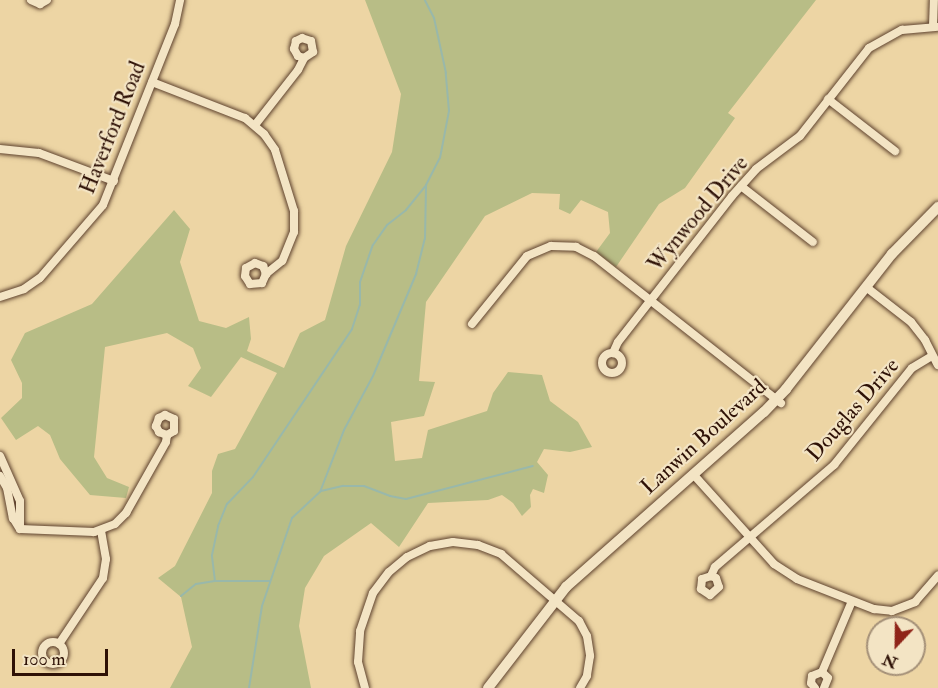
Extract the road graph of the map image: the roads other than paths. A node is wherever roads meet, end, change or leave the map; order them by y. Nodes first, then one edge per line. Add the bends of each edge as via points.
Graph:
1 (31, 0) edge
2 (47, 0) edge
3 (180, 0) edge
4 (934, 0) edge
5 (935, 26) edge
6 (304, 58) dead end
7 (152, 82) junction
8 (828, 99) junction
9 (255, 125) junction
10 (0, 149) edge
11 (895, 151) dead end
12 (114, 181) junction
13 (741, 186) junction
14 (938, 207) edge
15 (938, 216) edge
16 (813, 242) dead end
17 (266, 274) dead end
18 (868, 289) junction
19 (0, 297) edge
20 (650, 300) junction
21 (472, 324) dead end
22 (614, 353) dead end
23 (932, 356) junction
24 (938, 365) edge
25 (778, 401) junction
26 (167, 435) dead end
27 (0, 456) edge
28 (0, 476) edge
29 (695, 476) junction
30 (20, 529) junction
31 (101, 531) junction
32 (749, 538) junction
33 (711, 576) dead end
34 (938, 576) edge
35 (556, 601) junction
36 (852, 601) junction
37 (59, 644) dead end
38 (822, 672) junction
39 (365, 688) edge
40 (488, 688) edge
41 (495, 688) edge
42 (580, 688) edge
43 (815, 688) edge
44 (824, 688) edge

1 - 2 street via 38,4
3 - 7 street, Haverford Road via 175,24
4 - 5 street
5 - 8 street, Wynwood Drive via 902,30 878,41 860,57
6 - 9 street
7 - 9 street via 236,113
7 - 12 street, Haverford Road
8 - 11 street
8 - 13 street, Wynwood Drive via 791,145 756,169
9 - 17 street via 280,160 295,221 288,252
10 - 12 street via 39,153
12 - 19 street, Haverford Road via 99,210 40,278 24,289
13 - 16 street
13 - 20 street, Wynwood Drive
14 - 18 street, Lanwin Boulevard via 904,240
15 - 18 street, Lanwin Boulevard
18 - 23 street via 911,322
18 - 25 street, Lanwin Boulevard
20 - 21 street via 585,251 551,246 520,261
20 - 22 street, Wynwood Drive
20 - 25 street
23 - 24 street
23 - 32 street, Douglas Drive via 912,369 834,465
25 - 29 street, Lanwin Boulevard
26 - 31 street via 126,513
27 - 30 street via 20,501
28 - 30 street
29 - 32 street
29 - 35 street, Lanwin Boulevard
30 - 31 street
31 - 37 street via 106,559 103,578
32 - 33 street, Douglas Drive via 715,567
32 - 36 street via 791,576
34 - 36 street via 921,596 900,609 874,609
35 - 39 street via 510,560 490,549 453,542 418,551 389,572 368,604 358,655
35 - 40 street, Lanwin Boulevard
35 - 41 street, Lanwin Boulevard
35 - 42 street via 579,621 587,636 589,666
36 - 38 street
38 - 43 street via 812,676
38 - 44 street via 828,678

